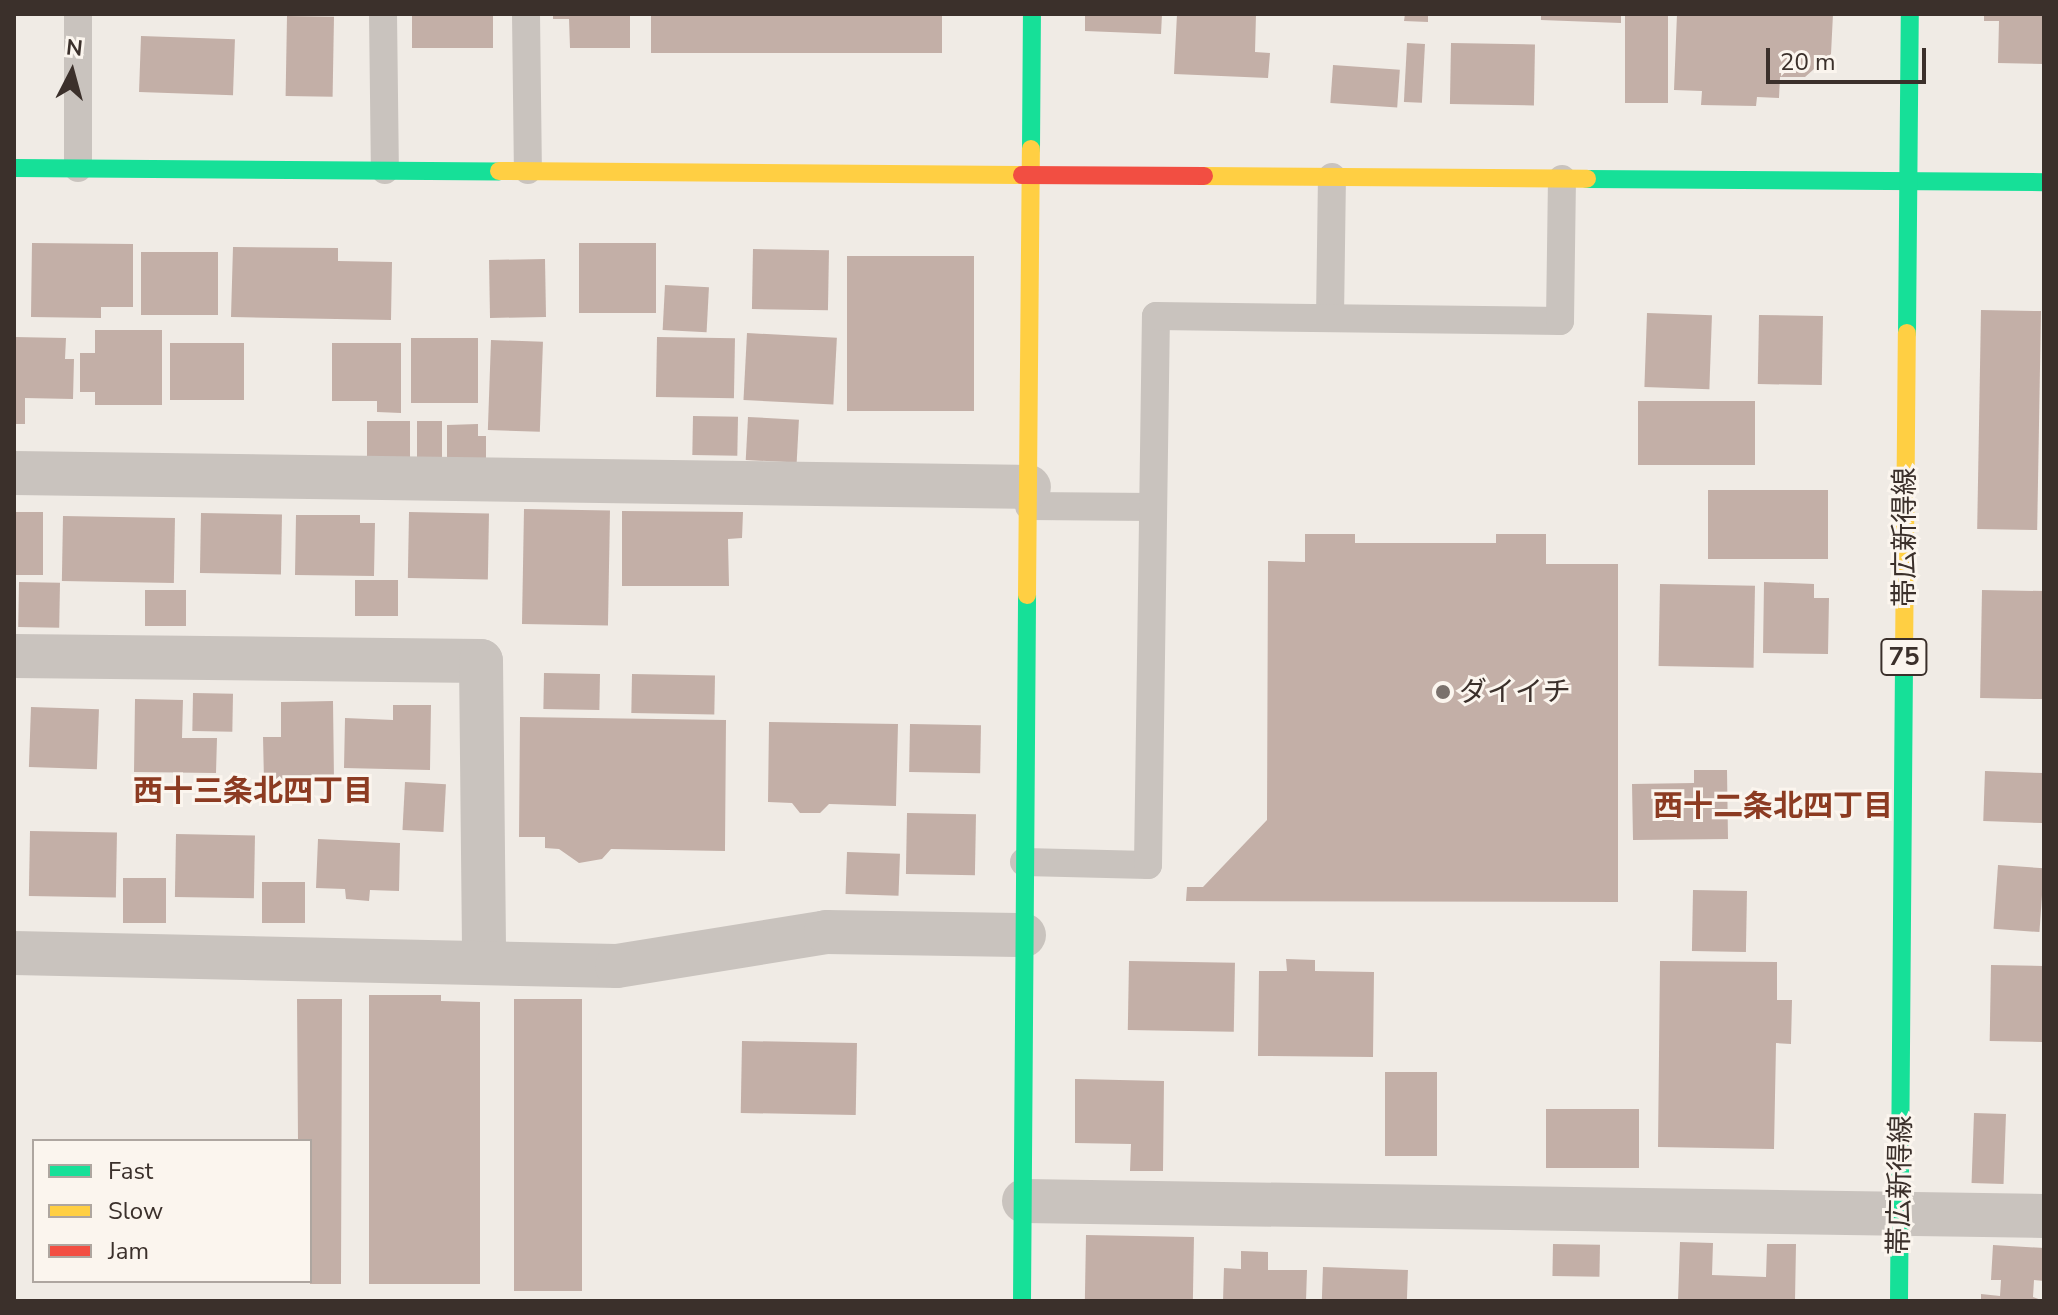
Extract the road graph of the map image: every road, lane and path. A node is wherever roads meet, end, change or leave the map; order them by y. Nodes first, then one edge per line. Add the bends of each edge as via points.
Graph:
1 (78, 14) edge
2 (383, 14) edge
3 (526, 14) edge
4 (1032, 14) edge
5 (1910, 14) edge
6 (14, 168) edge
7 (78, 168) junction
8 (385, 170) junction
9 (528, 170) junction
10 (1032, 173) junction
11 (1332, 177) junction
12 (1562, 179) junction
13 (1906, 182) junction
14 (2044, 182) edge
15 (1330, 318) junction
16 (14, 473) edge
17 (1029, 496) junction
18 (1153, 507) junction
19 (14, 656) edge
20 (1024, 862) junction
21 (1024, 935) junction
22 (14, 953) edge
23 (484, 961) junction
24 (1024, 1201) junction
25 (2044, 1216) edge
26 (1901, 1217) junction
27 (1022, 1301) edge
28 (1899, 1301) edge

1 - 7 lane
2 - 8 lane
3 - 9 lane
4 - 10 street
5 - 13 street, 帯広新得線 / 75
6 - 7 street
7 - 8 street
8 - 9 street
9 - 10 street
10 - 11 street
10 - 17 street
11 - 12 street
11 - 15 lane
12 - 13 street
12 - 15 lane via 1560,321
13 - 14 street
13 - 26 street, 帯広新得線 / 75
15 - 18 lane via 1156,316
16 - 17 street
17 - 18 lane
17 - 20 street
18 - 20 lane via 1148,865
19 - 23 street via 481,661
20 - 21 street
21 - 23 street via 826,932 617,966
21 - 24 street
22 - 23 street
24 - 26 street
24 - 27 street
25 - 26 street
26 - 28 street, 帯広新得線 / 75

